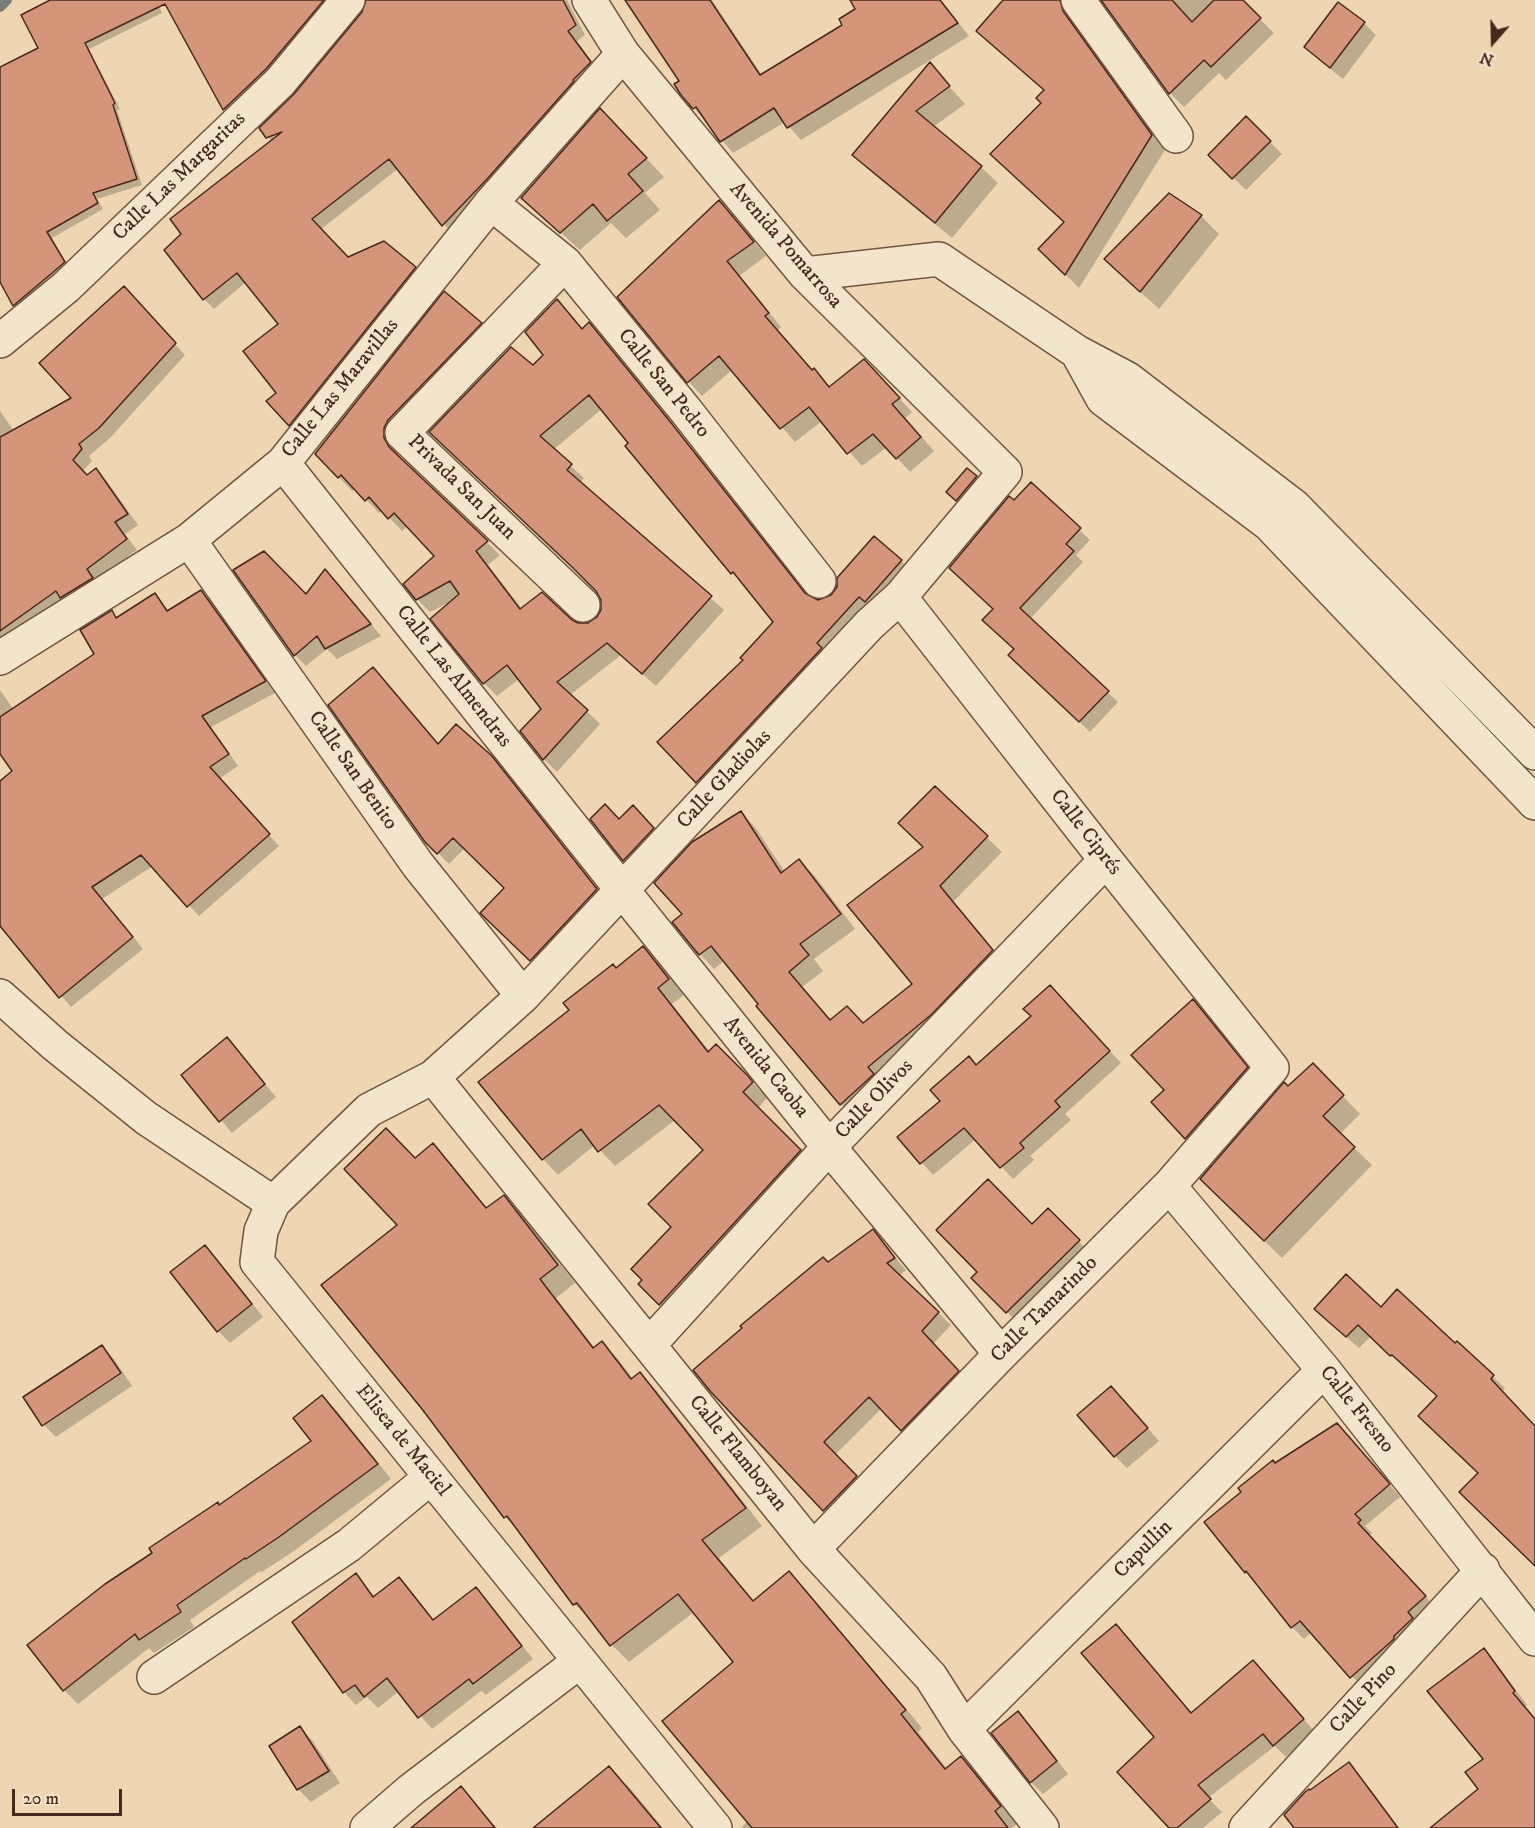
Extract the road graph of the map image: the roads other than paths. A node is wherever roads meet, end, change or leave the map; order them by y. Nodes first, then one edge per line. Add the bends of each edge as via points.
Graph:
1 (348, 0) edge
2 (589, 0) edge
3 (1078, 0) edge
4 (623, 54) junction
5 (1176, 136) dead end
6 (491, 203) junction
7 (565, 263) junction
8 (805, 274) junction
9 (0, 341) edge
10 (283, 463) junction
11 (1005, 472) joint
12 (1281, 515) junction
13 (189, 540) junction
14 (819, 581) dead end
15 (900, 597) junction
16 (583, 605) dead end
17 (0, 658) edge
18 (1535, 753) edge
19 (1535, 802) edge
20 (1106, 860) junction
21 (623, 891) junction
22 (0, 996) edge
23 (523, 996) junction
24 (1272, 1068) joint
25 (433, 1077) junction
26 (829, 1147) junction
27 (1169, 1186) junction
28 (273, 1203) junction
29 (649, 1345) junction
30 (1001, 1353) junction
31 (1324, 1370) junction
32 (431, 1477) junction
33 (813, 1549) junction
34 (1483, 1570) junction
35 (1535, 1639) edge
36 (580, 1661) junction
37 (154, 1677) dead end
38 (964, 1729) junction
39 (367, 1828) edge
40 (715, 1828) edge
41 (1042, 1828) edge
42 (1245, 1828) edge

1 - 9 street, Calle Las Margaritas via 280,82 66,287
2 - 4 street, Avenida Pomarrosa
3 - 5 street
4 - 6 street, Calle Las Maravillas
4 - 8 street, Avenida Pomarrosa
6 - 7 street, Calle San Pedro
6 - 10 street, Calle Las Maravillas
7 - 14 street, Calle San Pedro
7 - 16 street, Privada San Juan via 402,433
8 - 11 street, Avenida Pomarrosa
8 - 12 street via 939,259 1077,352 1103,399
10 - 13 street, Calle Las Maravillas
10 - 21 street, Calle Las Almendras
11 - 15 street, Calle Gladiolas
12 - 18 street
12 - 19 street
13 - 17 street, Calle Las Maravillas
13 - 23 street, Calle San Benito via 418,866
15 - 20 street, Calle Ciprés
15 - 21 street, Calle Gladiolas via 869,625
20 - 24 street, Calle Ciprés
20 - 26 street, Calle Olivos
21 - 23 street, Calle Gladiolas
21 - 26 street, Avenida Caoba
22 - 28 street via 146,1118
23 - 25 street, Calle Gladiolas
24 - 27 street, Calle Tamarindo
25 - 28 street, Elisea de Maciel via 369,1110
25 - 29 street, Calle Flamboyan
26 - 29 street, Calle Olivos
26 - 30 street, Avenida Caoba
27 - 30 street, Calle Tamarindo
27 - 31 street, Calle Fresno
28 - 32 street, Elisea de Maciel via 261,1231 257,1262
29 - 33 street, Calle Flamboyan
30 - 33 street, Calle Tamarindo
31 - 34 street, Calle Fresno
31 - 38 street, Capullin
32 - 36 street, Elisea de Maciel
32 - 37 street via 349,1545
33 - 38 street, Calle Flamboyan via 931,1677
34 - 35 street, Calle Fresno
34 - 42 street, Calle Pino
36 - 39 street
36 - 40 street, Elisea de Maciel
38 - 41 street, Calle Flamboyan

